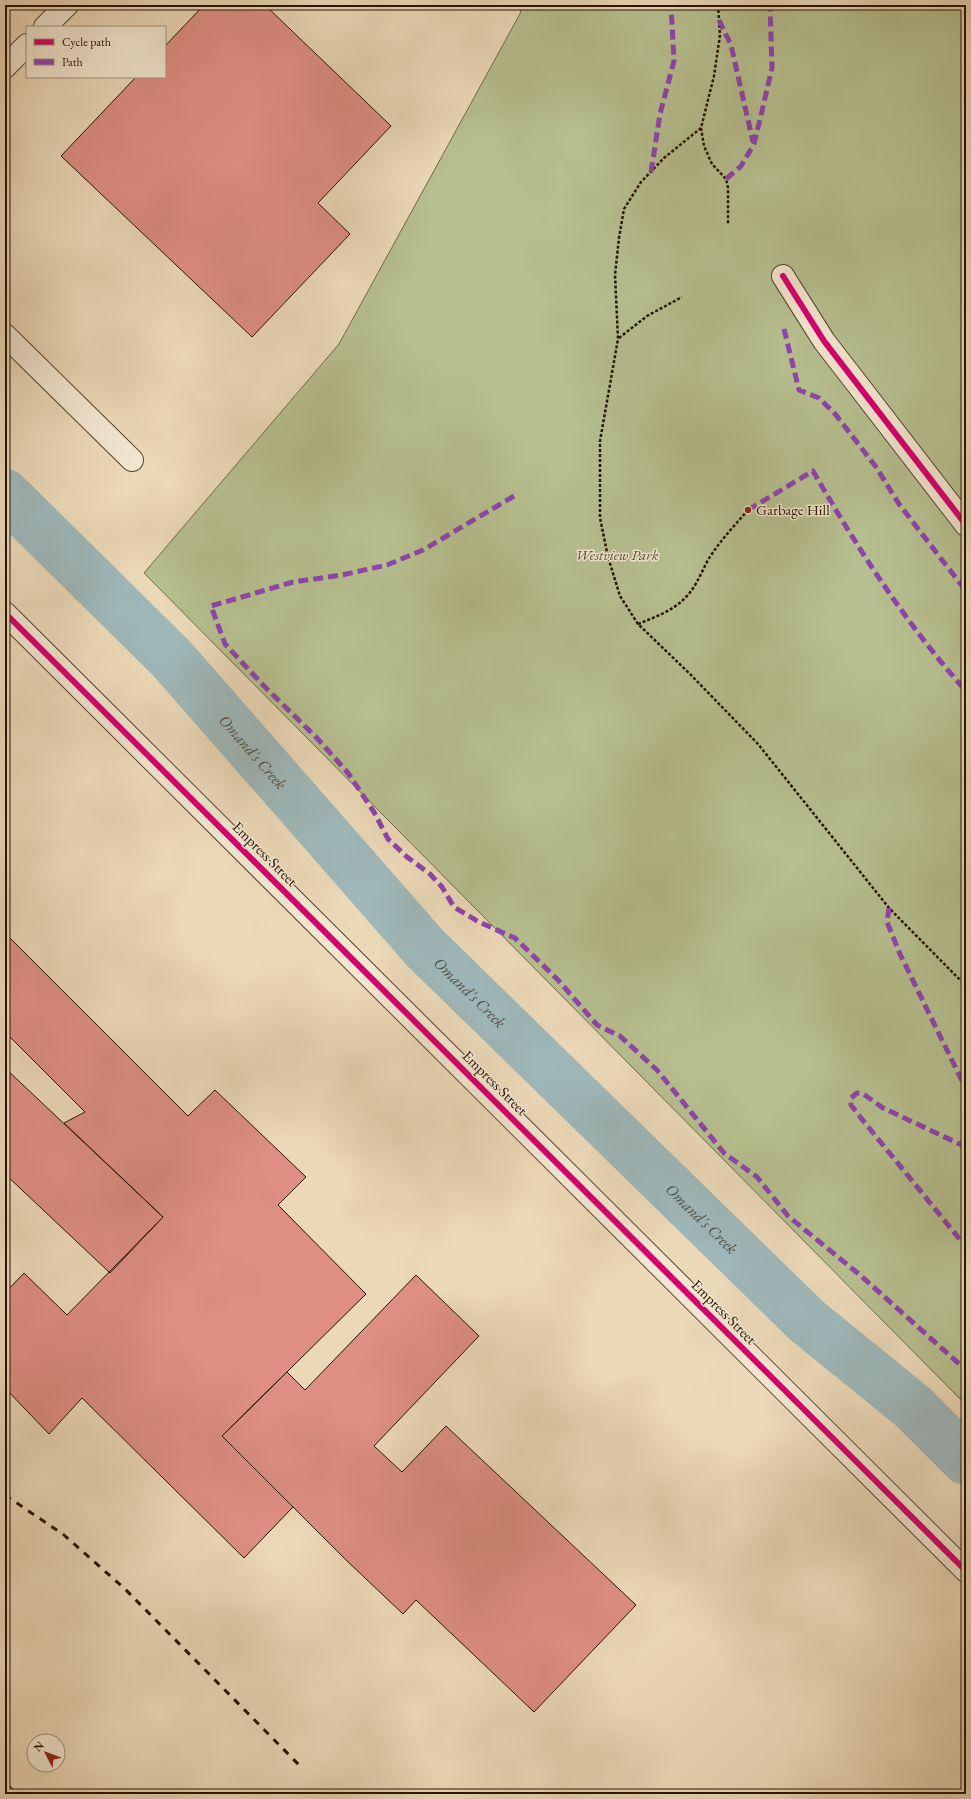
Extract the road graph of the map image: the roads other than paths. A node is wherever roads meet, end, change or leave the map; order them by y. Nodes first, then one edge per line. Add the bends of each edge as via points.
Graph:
1 (67, 5) edge
2 (46, 26) edge
3 (26, 46) edge
4 (5, 67) edge
5 (783, 276) dead end
6 (5, 335) edge
7 (132, 460) dead end
8 (966, 525) edge
9 (5, 613) edge
10 (966, 1571) edge

1 - 2 street
3 - 4 street
5 - 8 street via 824,340
6 - 7 street
9 - 10 street, Empress Street

